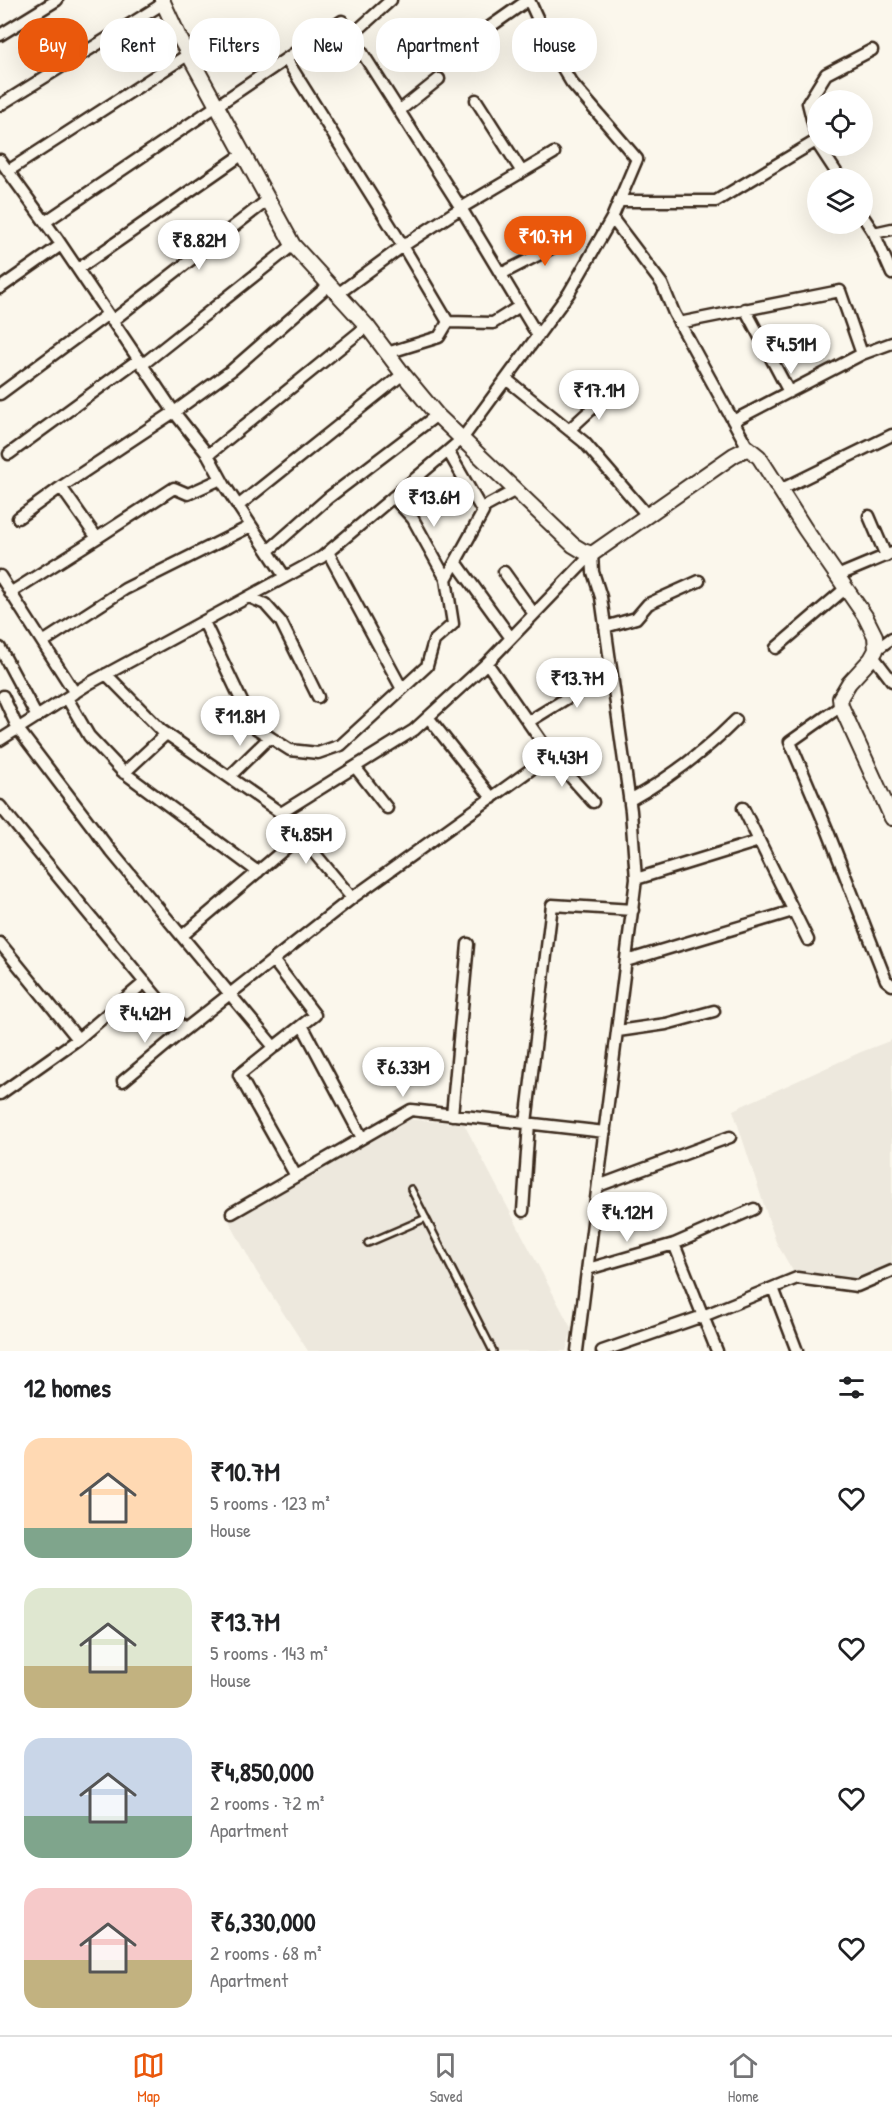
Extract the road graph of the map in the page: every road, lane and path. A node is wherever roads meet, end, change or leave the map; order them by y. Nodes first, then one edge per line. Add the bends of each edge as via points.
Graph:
1 (57, 0) edge
2 (391, 0) edge
3 (528, 0) edge
4 (163, 2) edge
5 (500, 20) edge
6 (364, 24) edge
7 (0, 35) edge
8 (872, 50) dead end
9 (189, 54) joint
10 (292, 55) edge
11 (364, 56) edge
12 (286, 59) junction
13 (199, 72) edge
14 (440, 79) dead end
15 (816, 90) edge
16 (476, 100) dead end
17 (0, 105) edge
18 (218, 106) junction
19 (399, 111) junction
20 (807, 149) edge
21 (554, 153) dead end
22 (243, 154) junction
23 (0, 160) edge
24 (8, 171) junction
25 (522, 172) junction
26 (269, 199) junction
27 (619, 201) junction
28 (461, 208) junction
29 (612, 218) junction
30 (45, 222) junction
31 (892, 229) edge
32 (874, 233) joint
33 (577, 235) dead end
34 (61, 245) junction
35 (293, 245) junction
36 (403, 246) junction
37 (78, 270) junction
38 (501, 274) junction
39 (892, 274) edge
40 (0, 288) edge
41 (334, 289) junction
42 (520, 306) junction
43 (745, 309) junction
44 (110, 318) junction
45 (448, 322) junction
46 (679, 323) junction
47 (367, 326) junction
48 (538, 336) junction
49 (892, 343) edge
50 (387, 353) junction
51 (862, 354) junction
52 (140, 362) junction
53 (403, 374) junction
54 (506, 379) junction
55 (610, 392) dead end
56 (789, 392) junction
57 (0, 394) edge
58 (174, 412) junction
59 (437, 415) junction
60 (733, 421) junction
61 (569, 430) junction
62 (892, 435) edge
63 (462, 439) junction
64 (747, 448) junction
65 (448, 451) junction
66 (9, 454) dead end
67 (208, 455) junction
68 (221, 479) junction
69 (61, 487) junction
70 (516, 490) junction
71 (780, 490) junction
72 (393, 497) junction
73 (238, 506) junction
74 (481, 509) junction
75 (647, 514) junction
76 (869, 516) dead end
77 (18, 518) dead end
78 (251, 526) junction
79 (98, 538) junction
80 (268, 551) junction
81 (328, 552) junction
82 (592, 554) junction
83 (889, 554) edge
84 (456, 562) junction
85 (504, 572) dead end
86 (0, 576) edge
87 (837, 576) junction
88 (285, 577) junction
89 (446, 579) junction
90 (699, 581) dead end
91 (846, 588) junction
92 (10, 593) junction
93 (249, 597) junction
94 (534, 614) junction
95 (204, 621) junction
96 (605, 627) junction
97 (511, 638) junction
98 (892, 638) edge
99 (42, 642) junction
100 (0, 648) edge
101 (776, 648) dead end
102 (874, 653) junction
103 (487, 663) junction
104 (611, 671) junction
105 (106, 674) junction
106 (892, 681) edge
107 (402, 688) junction
108 (71, 695) junction
109 (3, 696) dead end
110 (318, 697) dead end
111 (841, 706) junction
112 (37, 717) junction
113 (428, 717) junction
114 (736, 720) dead end
115 (528, 722) junction
116 (18, 729) junction
117 (166, 734) junction
118 (270, 737) junction
119 (0, 740) edge
120 (551, 755) junction
121 (356, 766) junction
122 (124, 773) junction
123 (229, 777) junction
124 (492, 798) junction
125 (630, 800) junction
126 (593, 802) dead end
127 (0, 806) edge
128 (387, 808) dead end
129 (743, 808) dead end
130 (281, 813) junction
131 (892, 818) edge
132 (300, 836) junction
133 (759, 841) junction
134 (258, 872) junction
135 (636, 879) junction
136 (352, 898) junction
137 (633, 910) junction
138 (793, 910) junction
139 (182, 936) junction
140 (808, 940) dead end
141 (0, 943) edge
142 (468, 945) dead end
143 (273, 960) junction
144 (626, 962) junction
145 (145, 982) junction
146 (892, 985) edge
147 (230, 994) junction
148 (714, 1011) dead end
149 (302, 1025) junction
150 (184, 1030) junction
151 (618, 1031) junction
152 (78, 1039) junction
153 (274, 1047) junction
154 (123, 1081) dead end
155 (2, 1088) edge
156 (452, 1114) junction
157 (528, 1123) junction
158 (605, 1131) junction
159 (730, 1137) dead end
160 (362, 1138) junction
161 (296, 1176) junction
162 (598, 1186) junction
163 (411, 1189) dead end
164 (754, 1209) dead end
165 (523, 1210) dead end
166 (232, 1213) dead end
167 (426, 1218) junction
168 (368, 1243) dead end
169 (674, 1244) junction
170 (588, 1269) junction
171 (892, 1271) edge
172 (773, 1288) junction
173 (702, 1316) junction
174 (633, 1346) edge
175 (493, 1351) edge
176 (578, 1351) edge
177 (602, 1351) edge
178 (717, 1351) edge
179 (797, 1351) edge

1 - 7 street
2 - 6 street
3 - 5 street
3 - 27 street via 571,82 637,159
4 - 9 street
4 - 17 street
8 - 15 street via 826,74
9 - 24 street
10 - 12 street
11 - 19 street
12 - 18 street
12 - 36 street
13 - 18 street
14 - 19 street
16 - 25 street
18 - 22 street
18 - 30 street
19 - 28 street
20 - 27 street via 716,201
21 - 25 street
22 - 26 street
22 - 37 street
23 - 24 street
24 - 30 street
25 - 28 street
26 - 35 street
26 - 44 street
27 - 29 street
28 - 36 street
28 - 38 street
29 - 46 street via 662,284
29 - 48 street via 569,293
30 - 34 street
31 - 32 street
32 - 39 street
33 - 38 street
34 - 37 street
34 - 40 street
35 - 41 street
35 - 52 street
36 - 41 street
36 - 45 street
37 - 44 street
38 - 42 street
41 - 47 street
41 - 58 street
42 - 45 street via 493,323
42 - 48 street
43 - 46 street
43 - 51 street via 840,291
43 - 56 street
44 - 52 street
44 - 57 street
45 - 50 street via 439,337
46 - 60 street
47 - 50 street
47 - 67 street
48 - 54 street
49 - 51 street
50 - 53 street
51 - 56 street
52 - 58 street
52 - 66 street
53 - 59 street
53 - 73 street
54 - 61 street
54 - 63 street
55 - 61 street
56 - 60 street
58 - 67 street
58 - 69 street
59 - 63 street
59 - 80 street via 328,498
60 - 64 street
61 - 75 street
62 - 71 street
63 - 65 street
63 - 70 street
64 - 71 street via 759,457
64 - 75 street
65 - 72 street
65 - 74 street
67 - 68 street
68 - 73 street
68 - 79 street via 188,494 174,488
69 - 77 street
69 - 79 street
70 - 74 street
70 - 82 street via 573,545
71 - 87 street
72 - 81 street
72 - 89 street via 413,519
73 - 78 street
74 - 84 street via 483,512
75 - 82 street
76 - 83 street
78 - 80 street
78 - 99 street via 125,589
79 - 92 street
80 - 88 street
81 - 88 street
81 - 107 street
82 - 94 street
82 - 96 street
83 - 87 street
84 - 89 street
84 - 97 street
85 - 94 street
86 - 92 street
87 - 91 street
88 - 93 street
89 - 107 street via 453,624 434,641 427,666
90 - 96 street via 648,604 636,618
91 - 101 street
91 - 102 street via 874,636
92 - 99 street
93 - 95 street
93 - 110 street via 265,604 280,622
94 - 97 street
95 - 105 street
95 - 118 street via 254,727
96 - 104 street
97 - 103 street
98 - 102 street
99 - 108 street
100 - 112 street
102 - 106 street
102 - 111 street via 849,683 840,698
103 - 113 street
103 - 115 street
104 - 115 street
104 - 125 street
105 - 108 street
105 - 117 street
107 - 118 street via 341,745 318,753 290,750
108 - 112 street
108 - 122 street via 89,736
109 - 116 street
111 - 131 street
111 - 146 street via 790,742 886,980
112 - 116 street
113 - 121 street
113 - 124 street
114 - 125 street via 686,764
115 - 120 street
116 - 119 street
116 - 139 street via 110,850
117 - 122 street
117 - 123 street
118 - 123 street
120 - 124 street
120 - 126 street
121 - 128 street
121 - 130 street
122 - 134 street
123 - 130 street
124 - 136 street
125 - 135 street
127 - 145 street
129 - 133 street
130 - 132 street
132 - 134 street
132 - 136 street
133 - 135 street
133 - 138 street
134 - 139 street
135 - 137 street
136 - 143 street
137 - 144 street
137 - 157 street via 552,906
138 - 140 street
138 - 144 street
139 - 147 street
141 - 152 street
142 - 156 street
143 - 147 street
143 - 149 street via 315,1015
144 - 151 street
145 - 150 street
145 - 152 street
147 - 150 street
147 - 153 street
148 - 151 street
149 - 153 street
149 - 160 street
150 - 154 street
151 - 158 street
152 - 155 street
153 - 161 street via 239,1075
156 - 157 street
156 - 160 street via 411,1110
157 - 158 street
157 - 165 street
158 - 162 street
159 - 162 street
160 - 161 street
161 - 166 street
162 - 170 street
163 - 167 lane
164 - 169 street
167 - 168 lane
167 - 175 lane
169 - 170 street
169 - 173 street
170 - 176 street
171 - 172 street via 857,1286 797,1278
172 - 173 street
172 - 179 street
173 - 174 street
173 - 178 street
174 - 177 street

